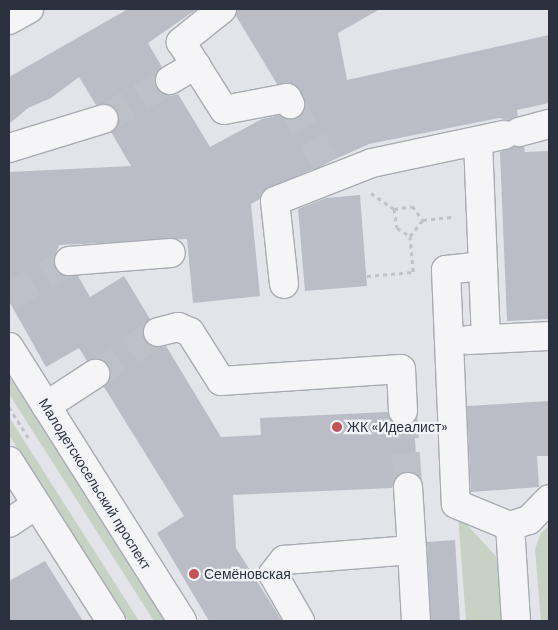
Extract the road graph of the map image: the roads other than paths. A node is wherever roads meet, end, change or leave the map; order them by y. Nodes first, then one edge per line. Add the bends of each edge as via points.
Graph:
1 (29, 9) edge
2 (222, 10) edge
3 (9, 20) edge
4 (196, 65) junction
5 (170, 80) tunnel mouth
6 (290, 104) dead end
7 (104, 119) tunnel mouth
8 (549, 124) edge
9 (478, 141) junction
10 (9, 148) edge
11 (171, 253) dead end
12 (68, 261) tunnel mouth
13 (483, 266) junction
14 (284, 284) dead end
15 (158, 332) tunnel mouth
16 (549, 336) edge
17 (486, 339) junction
18 (449, 341) junction
19 (9, 347) edge
20 (95, 374) tunnel mouth
21 (46, 406) junction
22 (403, 411) tunnel mouth
23 (9, 461) edge
24 (408, 487) tunnel mouth
25 (549, 499) edge
26 (36, 504) junction
27 (9, 523) edge
28 (510, 526) junction
29 (412, 550) junction
30 (111, 621) edge
31 (182, 621) edge
32 (300, 621) edge
33 (416, 621) edge
34 (516, 621) edge

1 - 3 street
2 - 4 street via 182,42
4 - 5 street
4 - 6 street via 224,110 287,98
7 - 10 street
8 - 9 street
9 - 13 street
9 - 14 street via 335,172 275,201
11 - 12 street
13 - 17 street
13 - 18 street via 446,270
15 - 22 street via 178,327 190,332 221,380 400,369
16 - 17 street
17 - 18 street
18 - 28 street via 456,504
19 - 21 street, Малодетскосельский проспект
20 - 21 street
21 - 31 street, Малодетскосельский проспект via 148,550
23 - 26 street
24 - 29 street
25 - 28 street via 529,520
26 - 27 street
26 - 30 street
28 - 34 street
29 - 32 street via 284,560 273,574
29 - 33 street

